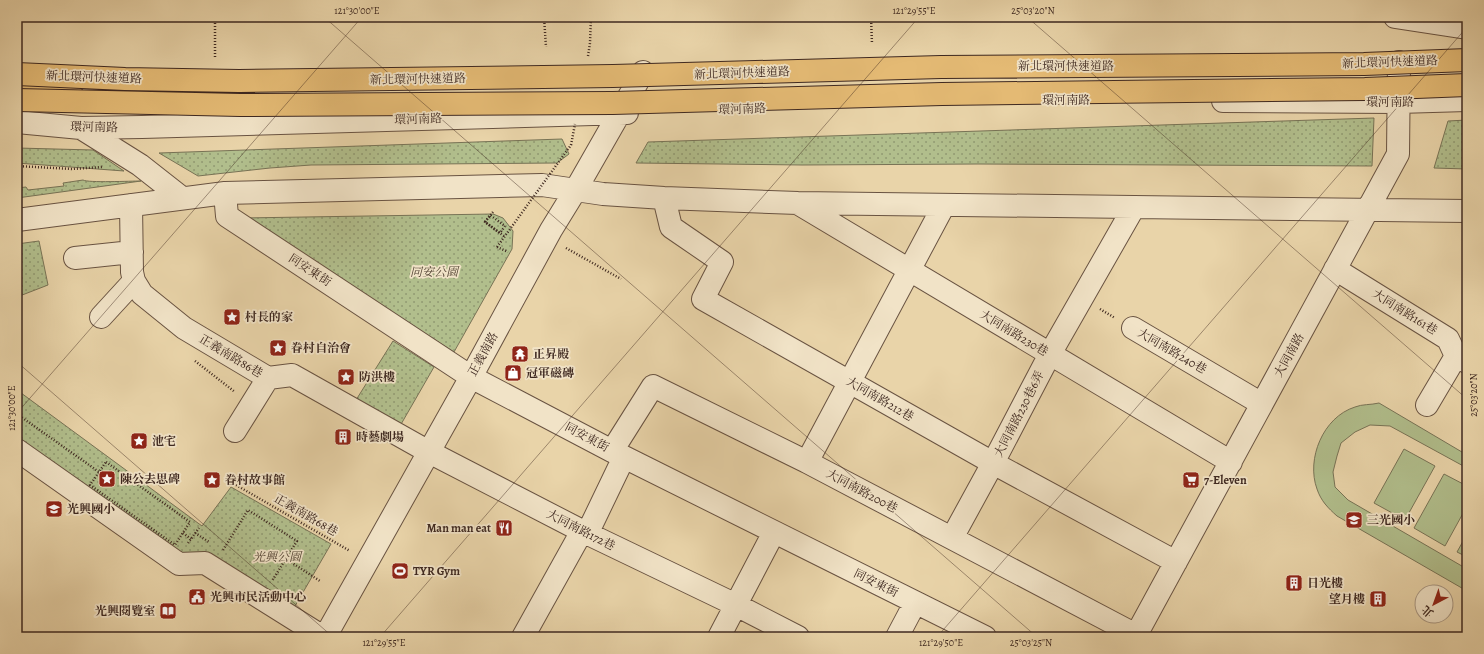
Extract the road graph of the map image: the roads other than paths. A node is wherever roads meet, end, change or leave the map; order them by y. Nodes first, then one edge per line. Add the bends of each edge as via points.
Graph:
1 (1395, 17) edge
2 (1467, 28) edge
3 (1467, 59) edge
4 (1399, 62) junction
5 (17, 66) edge
6 (643, 72) junction
7 (17, 74) edge
8 (125, 79) junction
9 (1467, 85) edge
10 (17, 88) edge
11 (17, 100) edge
12 (1467, 100) edge
13 (1398, 102) junction
14 (619, 114) junction
15 (17, 122) edge
16 (81, 128) junction
17 (576, 191) junction
18 (226, 193) junction
19 (182, 198) junction
20 (664, 198) junction
21 (798, 203) junction
22 (131, 205) junction
23 (944, 205) junction
24 (1134, 207) junction
25 (1368, 210) junction
26 (1467, 211) edge
27 (17, 220) edge
28 (132, 252) junction
29 (75, 258) dead end
30 (1335, 269) junction
31 (910, 270) junction
32 (134, 282) junction
33 (101, 317) dead end
34 (1133, 328) road end
35 (1050, 354) junction
36 (1462, 359) edge
37 (471, 377) junction
38 (268, 378) junction
39 (850, 382) junction
40 (1262, 404) junction
41 (1427, 405) dead end
42 (235, 431) dead end
43 (17, 450) edge
44 (429, 452) junction
45 (618, 454) junction
46 (807, 462) junction
47 (1231, 462) junction
48 (993, 463) junction
49 (585, 532) junction
50 (774, 532) junction
51 (952, 538) junction
52 (1176, 562) junction
53 (915, 603) junction
54 (736, 605) junction
55 (1136, 636) edge
56 (324, 637) edge
57 (523, 637) edge
58 (719, 637) edge
59 (798, 637) edge
60 (897, 637) edge
61 (985, 637) edge

1 - 2 street
3 - 4 street
3 - 8 highway, 新北環河快速道路, bridge via 1364,64 941,67 613,76 240,81
4 - 6 street
4 - 13 street, 大同南路
5 - 6 street via 275,77
6 - 14 street, 正義南路
7 - 8 highway, 新北環河快速道路, bridge
8 - 10 highway, bridge
9 - 11 highway, 新北環河快速道路, bridge via 1365,89 934,94 613,103 240,106
12 - 13 street, 環河南路
13 - 14 street, 環河南路 via 1002,100
13 - 25 street, 大同南路 via 1398,154
14 - 16 street, 環河南路
14 - 17 street, 正義南路
15 - 16 street, 環河南路
16 - 19 street via 140,165
17 - 18 street via 542,185
17 - 20 street
17 - 37 street, 正義南路 via 551,230
18 - 19 street
18 - 37 street, 同安東街 via 227,216
19 - 22 street
20 - 21 street
20 - 39 street, 大同南路212巷 via 671,227 722,262 703,299
21 - 23 street
21 - 31 street, 大同南路230巷
22 - 27 street
22 - 28 street
23 - 24 street
23 - 31 street
24 - 25 street
24 - 35 street, 大同南路230巷6弄
25 - 26 street
25 - 30 street, 大同南路
28 - 29 street
28 - 32 street
30 - 36 street, 大同南路161巷 via 1448,339
30 - 40 street, 大同南路
31 - 35 street, 大同南路230巷
31 - 39 street
32 - 33 street
32 - 38 street, 正義南路86巷 via 142,294 184,328
34 - 40 street, 大同南路240巷
35 - 47 street, 大同南路230巷
35 - 48 street, 大同南路230巷6弄
36 - 41 street
37 - 44 street, 正義南路
37 - 45 street, 同安東街
38 - 42 street
38 - 44 street, 正義南路86巷 via 292,375
39 - 46 street
39 - 48 street, 大同南路212巷
40 - 47 street, 大同南路
43 - 56 street via 179,564 205,563
44 - 49 street, 大同南路172巷
44 - 56 street, 正義南路
45 - 46 street, 大同南路200巷 via 653,386
45 - 49 street
45 - 50 street, 同安東街
46 - 51 street, 大同南路200巷
47 - 52 street, 大同南路
48 - 51 street, 大同南路230巷6弄
48 - 52 street, 大同南路212巷
49 - 54 street, 大同南路172巷
49 - 57 street
50 - 53 street, 同安東街
50 - 54 street
51 - 55 street, 大同南路200巷
52 - 55 street, 大同南路
53 - 60 street
53 - 61 street, 同安東街
54 - 58 street
54 - 59 street, 大同南路172巷

